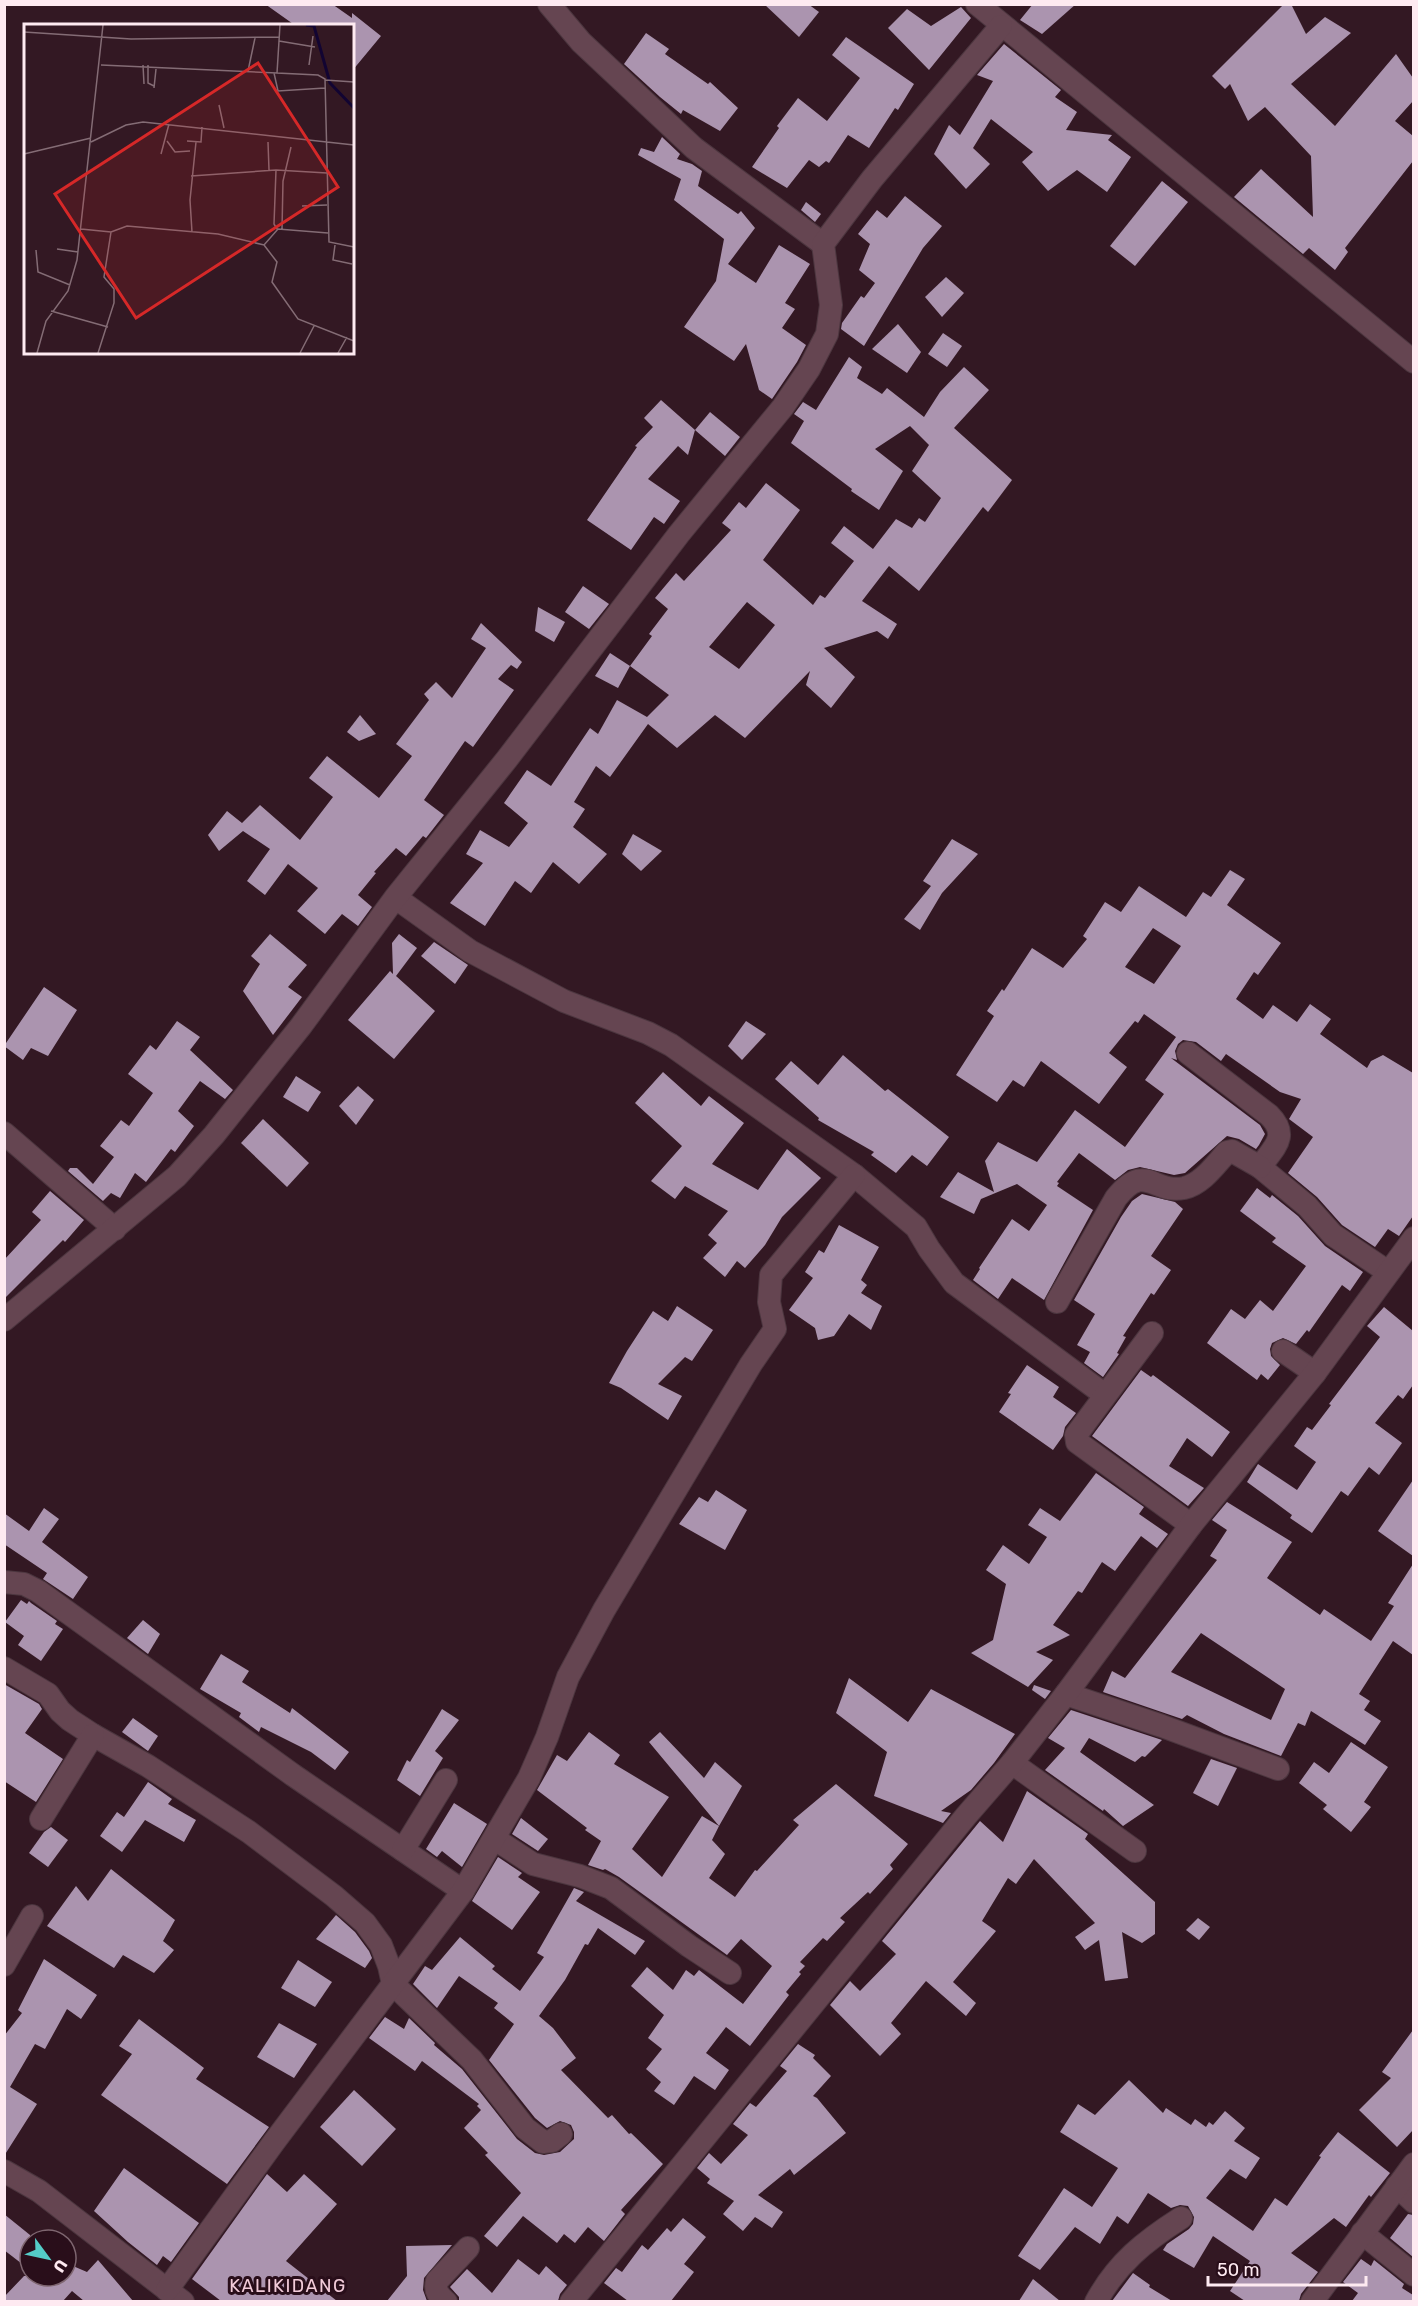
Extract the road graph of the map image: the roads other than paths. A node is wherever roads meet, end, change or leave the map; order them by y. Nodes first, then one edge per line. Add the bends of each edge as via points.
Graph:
1 (549, 4) edge
2 (977, 4) edge
3 (1001, 26) junction
4 (824, 244) junction
5 (1413, 362) edge
6 (396, 898) junction
7 (1188, 1053) dead end
8 (4, 1133) edge
9 (1260, 1167) junction
10 (854, 1175) junction
11 (115, 1229) junction
12 (1413, 1238) edge
13 (1388, 1272) junction
14 (1057, 1302) dead end
15 (4, 1320) edge
16 (1152, 1333) dead end
17 (1283, 1351) dead end
18 (1315, 1373) junction
19 (1105, 1395) junction
20 (1191, 1526) junction
21 (4, 1582) edge
22 (4, 1668) edge
23 (1066, 1694) junction
24 (93, 1736) junction
25 (1012, 1763) junction
26 (1278, 1769) dead end
27 (446, 1780) dead end
28 (41, 1819) dead end
29 (495, 1839) junction
30 (403, 1851) junction
31 (1135, 1851) dead end
32 (463, 1891) junction
33 (32, 1916) dead end
34 (4, 1965) edge
35 (730, 1973) dead end
36 (393, 1984) junction
37 (561, 2134) dead end
38 (1413, 2164) edge
39 (4, 2171) edge
40 (1397, 2186) junction
41 (1413, 2202) edge
42 (1181, 2217) dead end
43 (1362, 2233) junction
44 (468, 2248) dead end
45 (1413, 2275) edge
46 (175, 2296) edge
47 (446, 2301) edge
48 (572, 2301) edge
49 (1096, 2301) edge
50 (1312, 2301) edge

1 - 4 street via 581,42 694,148
2 - 3 street
3 - 4 street via 872,179
3 - 5 street
4 - 6 street via 830,318 827,334 809,369
6 - 10 street via 470,951 564,1001 672,1045
6 - 11 street via 234,1111 177,1176
7 - 9 street via 1278,1124 1281,1132
8 - 11 street
9 - 13 street via 1333,1234
9 - 14 street via 1232,1151 1195,1184 1182,1188 1134,1181 1116,1198
10 - 19 street via 916,1227 954,1283
10 - 29 street via 771,1275 775,1329 604,1610 568,1677 530,1778
11 - 15 street
12 - 13 street
13 - 18 street
16 - 19 street
17 - 18 street
18 - 20 street
19 - 20 street via 1076,1435 1077,1442
20 - 23 street
21 - 30 street via 24,1584 38,1591
22 - 24 street via 48,1694 66,1717
23 - 25 street
23 - 26 street
24 - 28 street
24 - 36 street via 193,1794 334,1896 375,1934
25 - 31 street
25 - 48 street
27 - 30 street
29 - 32 street
29 - 35 street via 533,1864 611,1888
30 - 32 street
32 - 36 street
33 - 34 street
36 - 37 street via 472,2060 525,2128 543,2142
36 - 46 street via 274,2142
38 - 40 street
39 - 46 street via 39,2191
40 - 41 street
40 - 43 street
42 - 49 street via 1129,2255
43 - 45 street
43 - 50 street
44 - 47 street via 435,2286

